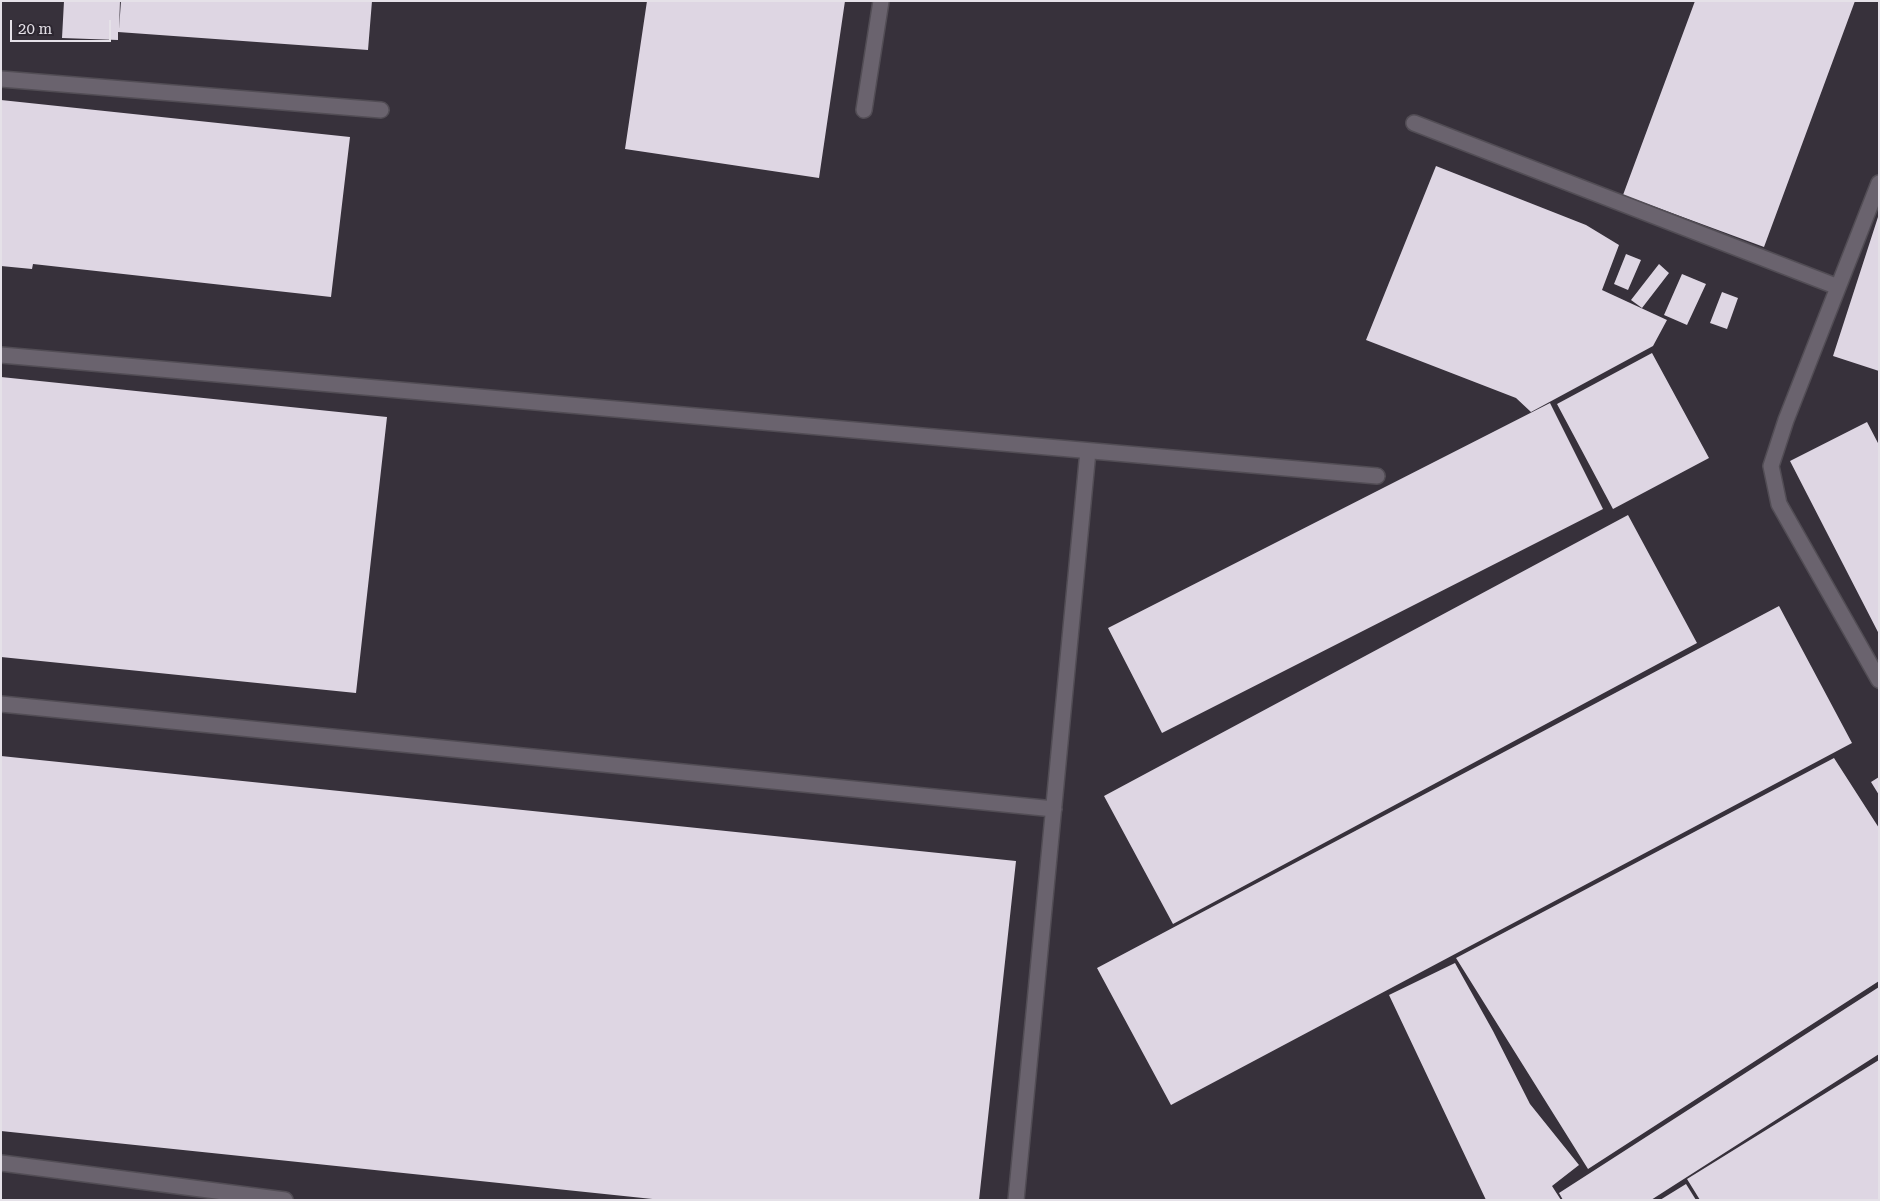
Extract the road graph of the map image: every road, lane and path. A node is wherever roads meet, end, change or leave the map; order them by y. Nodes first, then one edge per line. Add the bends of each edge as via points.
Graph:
1 (880, 1) edge
2 (1, 78) edge
3 (381, 110) dead end
4 (864, 110) dead end
5 (1414, 123) dead end
6 (1879, 183) edge
7 (1838, 287) junction
8 (1, 355) edge
9 (1088, 451) junction
10 (1378, 476) dead end
11 (1879, 680) edge
12 (1, 704) edge
13 (1054, 809) junction
14 (1, 1163) edge
15 (285, 1200) edge
16 (1016, 1200) edge

1 - 4 lane
2 - 3 lane
5 - 7 lane
6 - 7 lane
7 - 11 lane via 1771,466 1779,504
8 - 9 lane
9 - 10 lane
9 - 13 lane
12 - 13 lane
13 - 16 lane
14 - 15 lane

